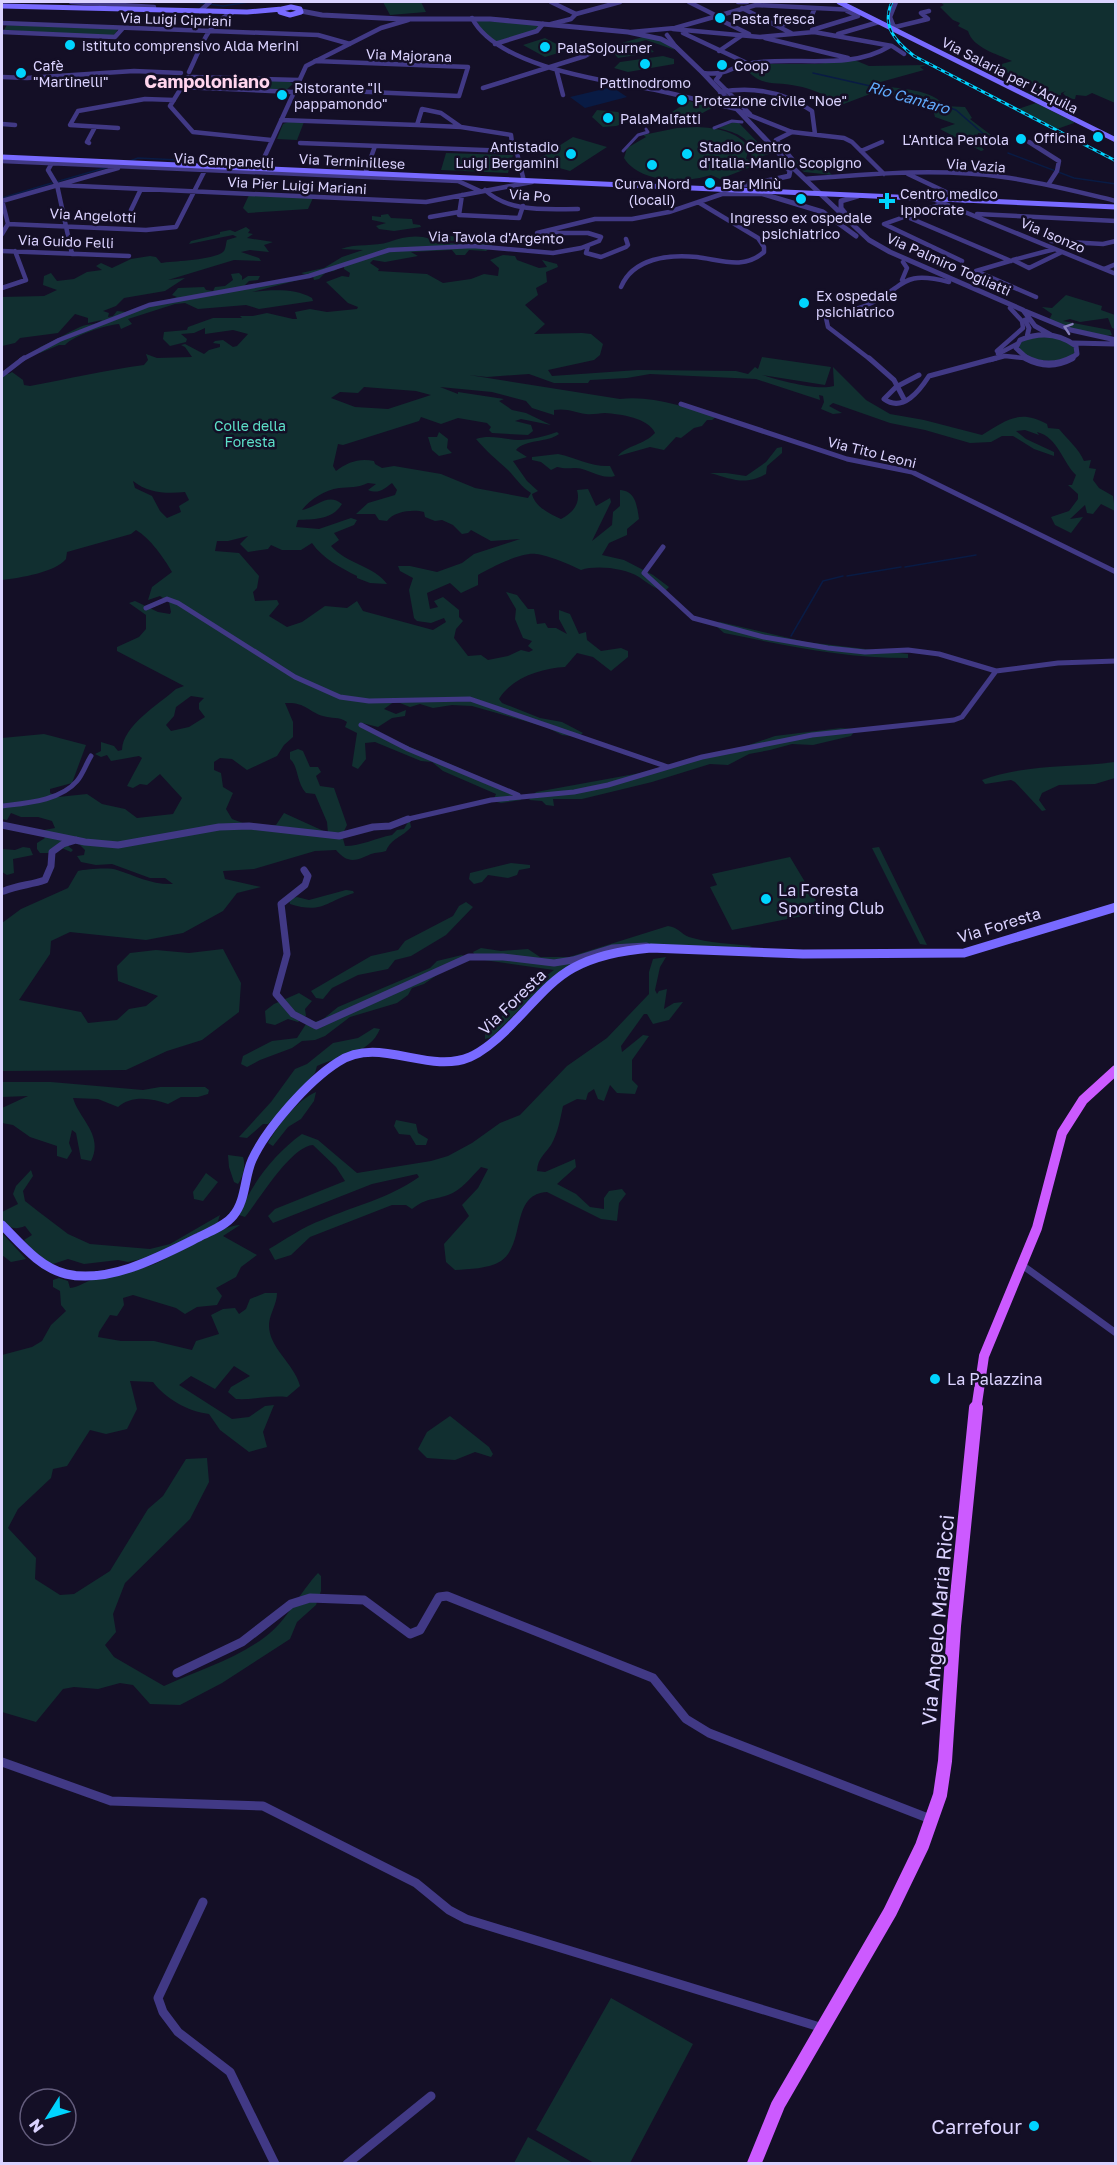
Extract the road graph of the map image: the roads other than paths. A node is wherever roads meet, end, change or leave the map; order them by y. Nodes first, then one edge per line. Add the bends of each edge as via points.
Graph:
1 (71, 2) edge
2 (210, 2) edge
3 (551, 2) edge
4 (620, 2) edge
5 (689, 2) edge
6 (738, 2) edge
7 (747, 2) edge
8 (817, 2) edge
9 (896, 2) edge
10 (761, 3) edge
11 (753, 5) junction
12 (2, 6) edge
13 (843, 6) edge
14 (301, 8) edge
15 (742, 8) junction
16 (815, 8) junction
17 (827, 8) junction
18 (202, 9) junction
19 (138, 10) junction
20 (186, 10) junction
21 (281, 11) junction
22 (929, 11) dead end
23 (208, 13) junction
24 (232, 14) junction
25 (576, 14) junction
26 (715, 16) junction
27 (371, 18) junction
28 (397, 18) junction
29 (472, 18) junction
30 (417, 19) junction
31 (490, 19) junction
32 (391, 20) junction
33 (570, 22) junction
34 (797, 22) dead end
35 (879, 22) junction
36 (4, 23) edge
37 (214, 23) junction
38 (382, 25) junction
39 (548, 26) junction
40 (778, 27) junction
41 (123, 28) junction
42 (893, 28) junction
43 (675, 29) junction
44 (2, 31) edge
45 (210, 31) junction
46 (807, 31) junction
47 (628, 32) junction
48 (666, 32) junction
49 (791, 33) junction
50 (836, 34) junction
51 (741, 36) junction
52 (754, 36) junction
53 (760, 37) junction
54 (657, 38) junction
55 (350, 44) junction
56 (495, 44) junction
57 (890, 46) junction
58 (676, 47) junction
59 (597, 49) dead end
60 (719, 51) junction
61 (904, 54) dead end
62 (848, 59) junction
63 (315, 61) junction
64 (749, 64) junction
65 (544, 67) junction
66 (557, 72) junction
67 (703, 73) junction
68 (191, 75) junction
69 (720, 75) junction
70 (181, 76) junction
71 (2, 78) edge
72 (299, 80) junction
73 (181, 85) junction
74 (483, 88) dead end
75 (347, 91) dead end
76 (724, 91) junction
77 (293, 92) junction
78 (427, 94) junction
79 (563, 94) dead end
80 (435, 95) junction
81 (174, 100) junction
82 (422, 109) junction
83 (430, 110) junction
84 (738, 110) junction
85 (746, 118) junction
86 (281, 120) junction
87 (2, 124) edge
88 (15, 125) dead end
89 (417, 126) junction
90 (95, 127) junction
91 (118, 128) dead end
92 (461, 128) junction
93 (714, 128) dead end
94 (646, 129) dead end
95 (792, 132) junction
96 (815, 134) junction
97 (1115, 138) edge
98 (271, 140) junction
99 (882, 142) dead end
100 (1029, 142) dead end
101 (89, 143) dead end
102 (300, 143) dead end
103 (375, 146) junction
104 (513, 151) junction
105 (623, 151) dead end
106 (861, 151) junction
107 (2, 159) edge
108 (265, 160) junction
109 (788, 162) junction
110 (52, 163) junction
111 (123, 166) junction
112 (258, 166) junction
113 (205, 170) junction
114 (281, 170) junction
115 (797, 171) junction
116 (905, 173) junction
117 (365, 174) junction
118 (884, 174) junction
119 (833, 177) junction
120 (476, 179) junction
121 (805, 179) junction
122 (524, 181) junction
123 (534, 182) junction
124 (761, 182) junction
125 (500, 184) junction
126 (745, 184) junction
127 (1048, 184) junction
128 (57, 185) junction
129 (493, 185) junction
130 (813, 187) junction
131 (141, 189) junction
132 (702, 189) junction
133 (725, 190) junction
134 (483, 191) junction
135 (196, 192) junction
136 (757, 192) junction
137 (808, 194) junction
138 (821, 194) junction
139 (462, 195) junction
140 (766, 195) junction
141 (866, 196) junction
142 (2, 200) edge
143 (965, 201) junction
144 (1116, 201) edge
145 (698, 202) junction
146 (945, 202) junction
147 (523, 206) junction
148 (1116, 207) edge
149 (578, 209) dead end
150 (131, 210) dead end
151 (459, 212) junction
152 (972, 214) junction
153 (988, 215) junction
154 (905, 216) junction
155 (430, 217) dead end
156 (982, 218) junction
157 (1116, 221) edge
158 (8, 224) junction
159 (66, 226) junction
160 (2, 234) edge
161 (856, 236) junction
162 (864, 237) junction
163 (626, 239) dead end
164 (1035, 241) junction
165 (1051, 241) junction
166 (1114, 242) edge
167 (1042, 243) junction
168 (589, 246) junction
169 (1055, 249) junction
170 (2, 251) edge
171 (15, 251) junction
172 (1062, 252) junction
173 (72, 254) junction
174 (129, 256) dead end
175 (1012, 260) junction
176 (962, 261) dead end
177 (903, 262) junction
178 (1116, 264) edge
179 (1104, 269) junction
180 (1116, 274) edge
181 (902, 280) junction
182 (949, 282) junction
183 (621, 287) dead end
184 (2, 288) edge
185 (1036, 297) dead end
186 (1010, 308) junction
187 (1023, 309) junction
188 (1051, 335) junction
189 (1027, 337) junction
190 (1073, 343) junction
191 (1116, 343) edge
192 (1017, 344) junction
193 (1077, 354) junction
194 (987, 358) junction
195 (1024, 358) junction
196 (932, 372) junction
197 (2, 375) edge
198 (919, 375) junction
199 (895, 380) junction
200 (896, 387) junction
201 (900, 396) junction
202 (905, 401) junction
203 (681, 404) dead end
204 (663, 547) dead end
205 (1116, 573) edge
206 (146, 608) dead end
207 (1116, 661) edge
208 (996, 671) junction
209 (361, 725) dead end
210 (91, 756) dead end
211 (668, 767) junction
212 (524, 795) junction
213 (2, 807) edge
214 (2, 825) edge
215 (78, 840) junction
216 (304, 870) dead end
217 (4, 891) dead end
218 (1116, 907) edge
219 (651, 948) junction
220 (1116, 1070) edge
221 (2, 1225) edge
222 (1022, 1265) junction
223 (1116, 1333) edge
224 (177, 1673) dead end
225 (2, 1762) edge
226 (933, 1820) junction
227 (203, 1902) dead end
228 (823, 2028) junction
229 (431, 2096) dead end
230 (275, 2163) edge
231 (347, 2163) edge
232 (754, 2163) edge

1 - 20 street
2 - 18 street
3 - 25 street
4 - 25 street
5 - 26 street
6 - 7 street
7 - 11 street
8 - 17 street
9 - 42 street via 890,17
10 - 11 street
10 - 16 street
11 - 15 street
12 - 19 main road
13 - 17 street
13 - 35 main road, Via Salaria per L'Aquila
13 - 46 street via 858,16
14 - 21 main road
14 - 21 main road
14 - 27 street
14 - 32 street via 322,15
15 - 26 street
15 - 40 street
16 - 17 street
16 - 40 street via 811,17
18 - 20 main road
18 - 21 main road
19 - 20 main road
19 - 23 main road
21 - 24 main road
22 - 42 street via 921,13 928,19
23 - 24 main road
23 - 37 street via 216,15
24 - 37 street
25 - 33 street
26 - 43 street
26 - 52 street
27 - 32 street
27 - 38 street via 380,20
28 - 30 street
28 - 31 street
28 - 32 street
29 - 30 street
29 - 31 street
29 - 56 street via 479,32
30 - 32 street
31 - 39 street
32 - 38 street
33 - 39 street
33 - 47 street via 584,28
34 - 40 street
35 - 42 main road, Via Salaria per L'Aquila
35 - 50 street
36 - 41 street, Via Luigi Cipriani
36 - 44 street
37 - 45 street
38 - 55 street
39 - 56 street
40 - 49 street
41 - 44 street via 115,37
41 - 45 street, Via Luigi Cipriani
42 - 97 main road, Via Salaria per L'Aquila
43 - 48 street
43 - 51 street
43 - 60 street
45 - 55 street, Via Luigi Cipriani via 318,35
45 - 68 street
46 - 49 street
46 - 50 street
47 - 48 street
47 - 54 street
48 - 54 street
48 - 58 street
49 - 53 street
50 - 57 street
51 - 52 street
51 - 60 street
52 - 53 street
53 - 62 street
54 - 58 street
55 - 63 street
56 - 65 street
57 - 61 street
57 - 62 street
58 - 67 street
59 - 65 street
60 - 64 street
62 - 64 street
63 - 72 street via 306,66
63 - 80 street, Via Majorana via 468,67 459,96
64 - 69 street
65 - 66 street
65 - 74 street
66 - 79 street
66 - 84 street via 659,90
67 - 69 street
67 - 76 street
68 - 70 street
68 - 72 street
68 - 73 street
69 - 76 street via 716,80
70 - 71 street via 138,73
70 - 73 street
72 - 77 street
73 - 77 street
73 - 81 street
75 - 78 street, Via Majorana
76 - 84 street
76 - 85 street
76 - 96 street via 788,96 812,111
77 - 86 street
78 - 80 street, Via Majorana
78 - 82 street
80 - 83 street
81 - 90 street via 145,99 78,111 70,123
81 - 98 street via 171,108 193,132
82 - 83 street
82 - 89 street
83 - 92 street
84 - 85 street
85 - 93 street
85 - 95 street
85 - 109 street
85 - 124 street via 790,171 786,177
86 - 89 street
86 - 98 street
87 - 88 street
89 - 92 street
90 - 91 street
90 - 101 street
92 - 104 street via 511,135
94 - 105 street via 648,132 638,135
95 - 96 street
95 - 109 street via 776,140 792,159
96 - 106 street via 844,138
98 - 108 street
99 - 106 street
100 - 127 street via 1057,158 1056,173
102 - 103 street
103 - 104 street
103 - 117 street
104 - 122 street via 517,153
106 - 118 street
107 - 110 street, Via Campanelli
107 - 112 main road, Via Terminillese
108 - 112 street
108 - 114 street
109 - 115 street
110 - 111 street, Via Campanelli
110 - 128 street via 48,170
111 - 113 street, Via Campanelli
111 - 128 street
112 - 114 main road, Via Terminillese
113 - 134 street, Via Campanelli via 458,181
113 - 135 street
114 - 117 main road, Via Terminillese
115 - 119 street, Via Vazia
115 - 121 street
116 - 118 street, Via Vazia
116 - 127 street, Via Vazia via 987,176
116 - 143 street
117 - 120 main road, Via Terminillese
118 - 119 street, Via Vazia
119 - 121 street, Via Vazia
120 - 125 main road, Via Terminillese
120 - 129 street
121 - 124 street
121 - 130 street
122 - 123 main road, Via Terminillese
122 - 125 main road, Via Terminillese
123 - 125 street, Via Pier Luigi Mariani
123 - 132 main road, Via Terminillese
124 - 126 street
125 - 129 street
125 - 134 street, Via Pier Luigi Mariani
126 - 132 street
126 - 133 street
127 - 144 street, Via Vazia
128 - 131 street, Via Pier Luigi Mariani
128 - 142 street
128 - 159 street
129 - 134 street
130 - 137 street
130 - 138 street
131 - 135 street, Via Pier Luigi Mariani
131 - 150 street
132 - 133 main road, Via Terminillese
133 - 136 main road, Via Terminillese
134 - 139 street, Via Pier Luigi Mariani
134 - 147 street, Via Po via 494,200
135 - 139 street, Via Pier Luigi Mariani via 426,202
135 - 159 street, Via Angelotti via 176,227 146,230
136 - 137 main road, Via Terminillese
136 - 140 street
137 - 138 main road, Via Terminillese
138 - 141 main road
138 - 161 street, Via Palmiro Togliatti via 828,209
138 - 162 street, Via Palmiro Togliatti
139 - 151 street
140 - 145 street, Via Tavola d'Argento via 722,194
140 - 161 street via 823,212
141 - 146 main road
141 - 162 street via 844,199 840,204
142 - 158 street
143 - 146 main road
143 - 148 main road
145 - 168 street, Via Tavola d'Argento via 640,218 603,218 537,233 588,232 601,237
145 - 183 street via 758,238 764,252 753,260 725,263 696,257 658,260 633,268
146 - 152 street, Via Isonzo
146 - 154 street
147 - 149 street, Via Po
147 - 151 street via 519,218
151 - 155 street
152 - 153 street
152 - 156 street, Via Isonzo
153 - 156 street
153 - 157 street
154 - 175 street
154 - 176 street via 884,224
156 - 164 street, Via Isonzo
158 - 159 street, Via Angelotti
158 - 160 street
159 - 173 street
161 - 177 street, Via Palmiro Togliatti
162 - 187 street, Via Palmiro Togliatti
163 - 168 street via 626,247 601,257 586,253
164 - 165 street
164 - 167 street, Via Isonzo
165 - 166 street
165 - 167 street
167 - 169 street, Via Isonzo
168 - 197 street, Via Tavola d'Argento via 553,253 473,246 389,250 309,276 149,305 59,340 15,363
169 - 172 street, Via Isonzo
169 - 175 street
170 - 171 street, Via Guido Felli
171 - 173 street, Via Guido Felli
171 - 184 street via 26,280
172 - 175 street via 1029,268
172 - 179 street, Via Isonzo
173 - 174 street, Via Guido Felli
175 - 185 street via 976,271
177 - 181 street via 907,268
177 - 182 street, Via Palmiro Togliatti
178 - 179 street
179 - 180 street, Via Isonzo
181 - 182 street via 925,276
181 - 199 street via 870,304 825,321
182 - 186 street, Via Palmiro Togliatti
186 - 189 street via 1027,321
186 - 194 street via 1022,321 1022,330
187 - 188 street, Via Palmiro Togliatti via 1035,326
191 -> 187 street via 1071,330
188 - 189 street
188 - 190 street
189 - 192 street
190 - 191 street
190 - 193 street
191 - 193 street
192 - 194 street
192 - 195 street via 1017,351
193 - 195 street via 1059,364
194 - 196 street
195 - 202 street via 1005,356 928,376 919,394
196 - 198 street
196 - 201 street via 921,377 915,393
198 - 199 street
198 - 200 street
199 - 200 street
200 - 201 street
200 - 202 street via 884,399 893,404
201 - 202 street
203 - 205 street, Via Tito Leoni via 847,459 912,472
204 - 208 street via 644,573 693,618 803,644 939,654
206 - 211 street via 167,599 178,603 295,677 340,697 369,701 470,699
207 - 208 street
208 - 211 street via 962,717 954,720 812,735
209 - 212 street via 435,761
210 - 213 street via 76,783 64,791
211 - 212 street via 574,792
212 - 215 street via 339,836 249,826 219,827 118,845
214 - 215 street
215 - 217 street via 56,846 50,852 50,874 45,880
216 - 219 street via 308,876 305,885 281,904 287,954 276,994 300,1019 316,1026 469,957 554,963 627,946
218 - 219 main road, Via Foresta via 955,954
219 - 221 main road, Via Foresta via 622,952 573,968 545,989 489,1046 470,1058 442,1060 367,1053 342,1059 321,1075 260,1143 235,1213 218,1227 165,1254 101,1274 65,1274 48,1266
220 - 222 main road, Via Angelo Maria Ricci via 1083,1100 1062,1134
222 - 223 street
222 - 226 main road, Via Angelo Maria Ricci via 980,1372 954,1626 945,1761
224 - 226 street via 242,1642 299,1600 364,1600 410,1634 420,1629 439,1597 447,1596 653,1678 678,1712 709,1733
225 - 228 street via 111,1801 263,1806 416,1883 449,1910 466,1918
226 - 228 main road, Via Angelo Maria Ricci via 890,1912
227 - 230 street via 158,1998 168,2023 230,2072
228 - 232 main road, Via Angelo Maria Ricci via 769,2123
229 - 231 street

